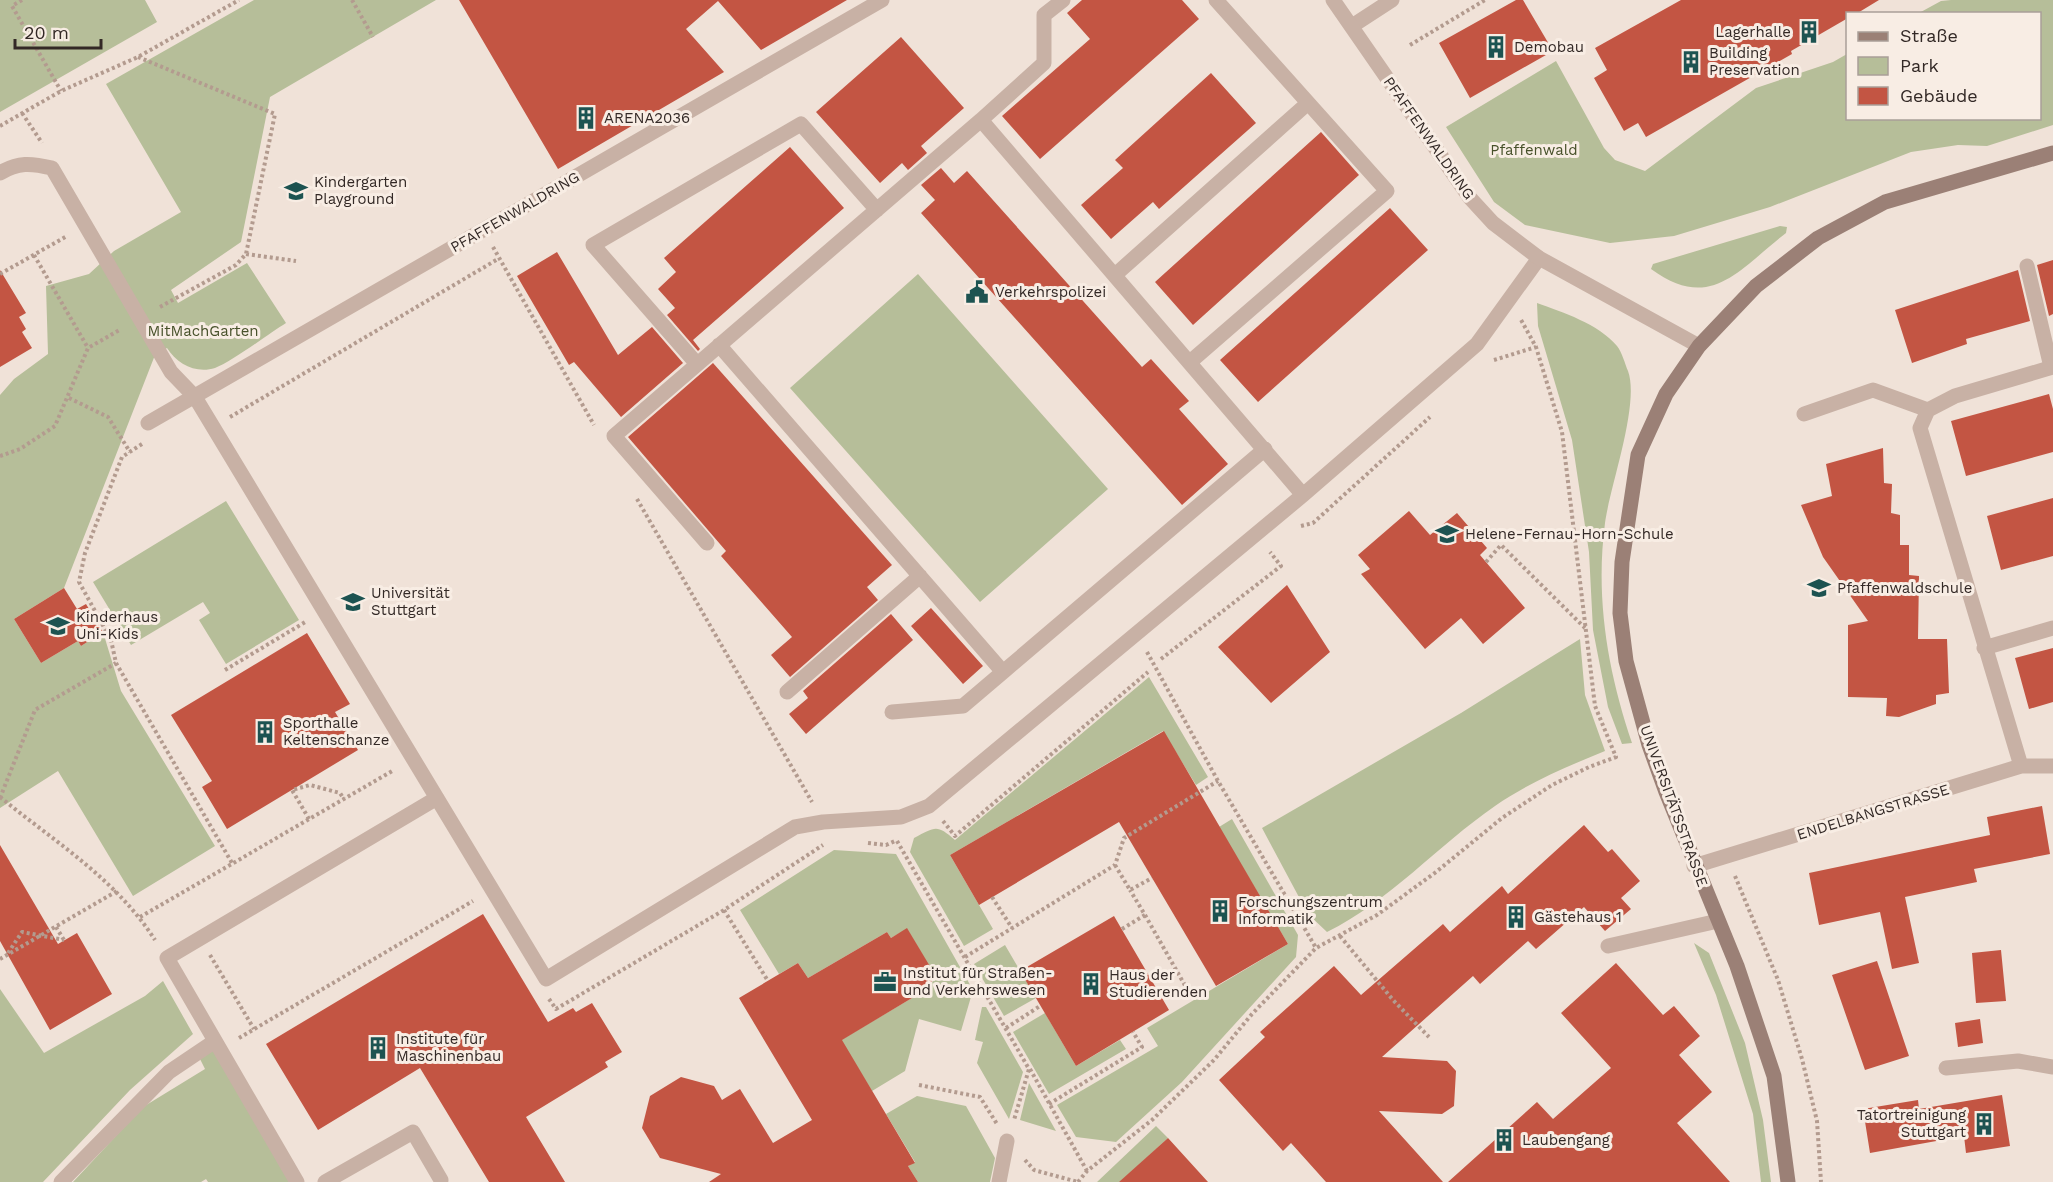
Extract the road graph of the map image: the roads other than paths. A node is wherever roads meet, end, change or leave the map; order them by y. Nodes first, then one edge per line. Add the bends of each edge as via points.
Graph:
1 (882, 0) edge
2 (1064, 0) edge
3 (1216, 0) edge
4 (1334, 0) edge
5 (1392, 0) edge
6 (1352, 26) junction
7 (1308, 103) junction
8 (981, 120) junction
9 (2053, 153) edge
10 (0, 173) edge
11 (877, 210) junction
12 (1539, 258) junction
13 (2027, 266) dead end
14 (1115, 275) junction
15 (719, 345) junction
16 (1699, 346) junction
17 (1190, 362) junction
18 (697, 364) junction
19 (2052, 367) edge
20 (195, 397) junction
21 (1928, 410) junction
22 (1804, 414) dead end
23 (148, 423) dead end
24 (1265, 449) junction
25 (1303, 495) junction
26 (707, 543) dead end
27 (920, 576) junction
28 (2053, 628) edge
29 (1984, 648) junction
30 (1003, 672) junction
31 (787, 692) dead end
32 (892, 712) dead end
33 (2021, 766) junction
34 (2053, 766) edge
35 (437, 798) junction
36 (1694, 866) junction
37 (1718, 921) junction
38 (1608, 946) dead end
39 (218, 1045) junction
40 (2053, 1067) edge
41 (1946, 1068) dead end
42 (1007, 1141) road end
43 (441, 1180) dead end
44 (61, 1182) edge
45 (297, 1182) edge
46 (324, 1182) edge
47 (999, 1182) edge
48 (1788, 1182) edge

1 - 20 street, PFAFFENWALDRING
2 - 8 street via 1044,15 1044,63
3 - 7 street
4 - 6 street, PFAFFENWALDRING
5 - 6 street
6 - 12 street, PFAFFENWALDRING via 1470,198 1493,223
7 - 14 street
7 - 17 street via 1387,190
8 - 11 street
8 - 14 street
9 - 16 street, UNIVERSITÄTSSTRASSE via 1885,202 1818,237 1755,286
10 - 20 street via 14,165 57,165 171,372
11 - 15 street
11 - 18 street via 801,124 593,245
12 - 16 street, PFAFFENWALDRING
12 - 25 street via 1477,344
13 - 19 street
14 - 17 street
15 - 18 street
15 - 27 street
16 - 36 street, UNIVERSITÄTSSTRASSE via 1666,394 1638,455 1622,562 1620,613 1626,662 1649,745
17 - 24 street
18 - 26 street via 614,436
19 - 21 street via 1955,396
20 - 23 street, PFAFFENWALDRING
20 - 35 street
21 - 22 street via 1874,390
21 - 29 street via 1920,428
24 - 25 street
24 - 30 street
25 - 35 street via 929,807 901,817 795,827 546,979
27 - 30 street
27 - 31 street
28 - 29 street
29 - 33 street
30 - 32 street via 963,706
33 - 34 street, ENDELBANGSTRASSE
33 - 36 street, ENDELBANGSTRASSE
35 - 39 street via 167,958
36 - 37 street, UNIVERSITÄTSSTRASSE
37 - 38 street
37 - 48 street, UNIVERSITÄTSSTRASSE via 1774,1076
39 - 44 street via 169,1072
39 - 45 street
40 - 41 street via 2018,1061
42 - 47 street
43 - 46 street via 413,1132

